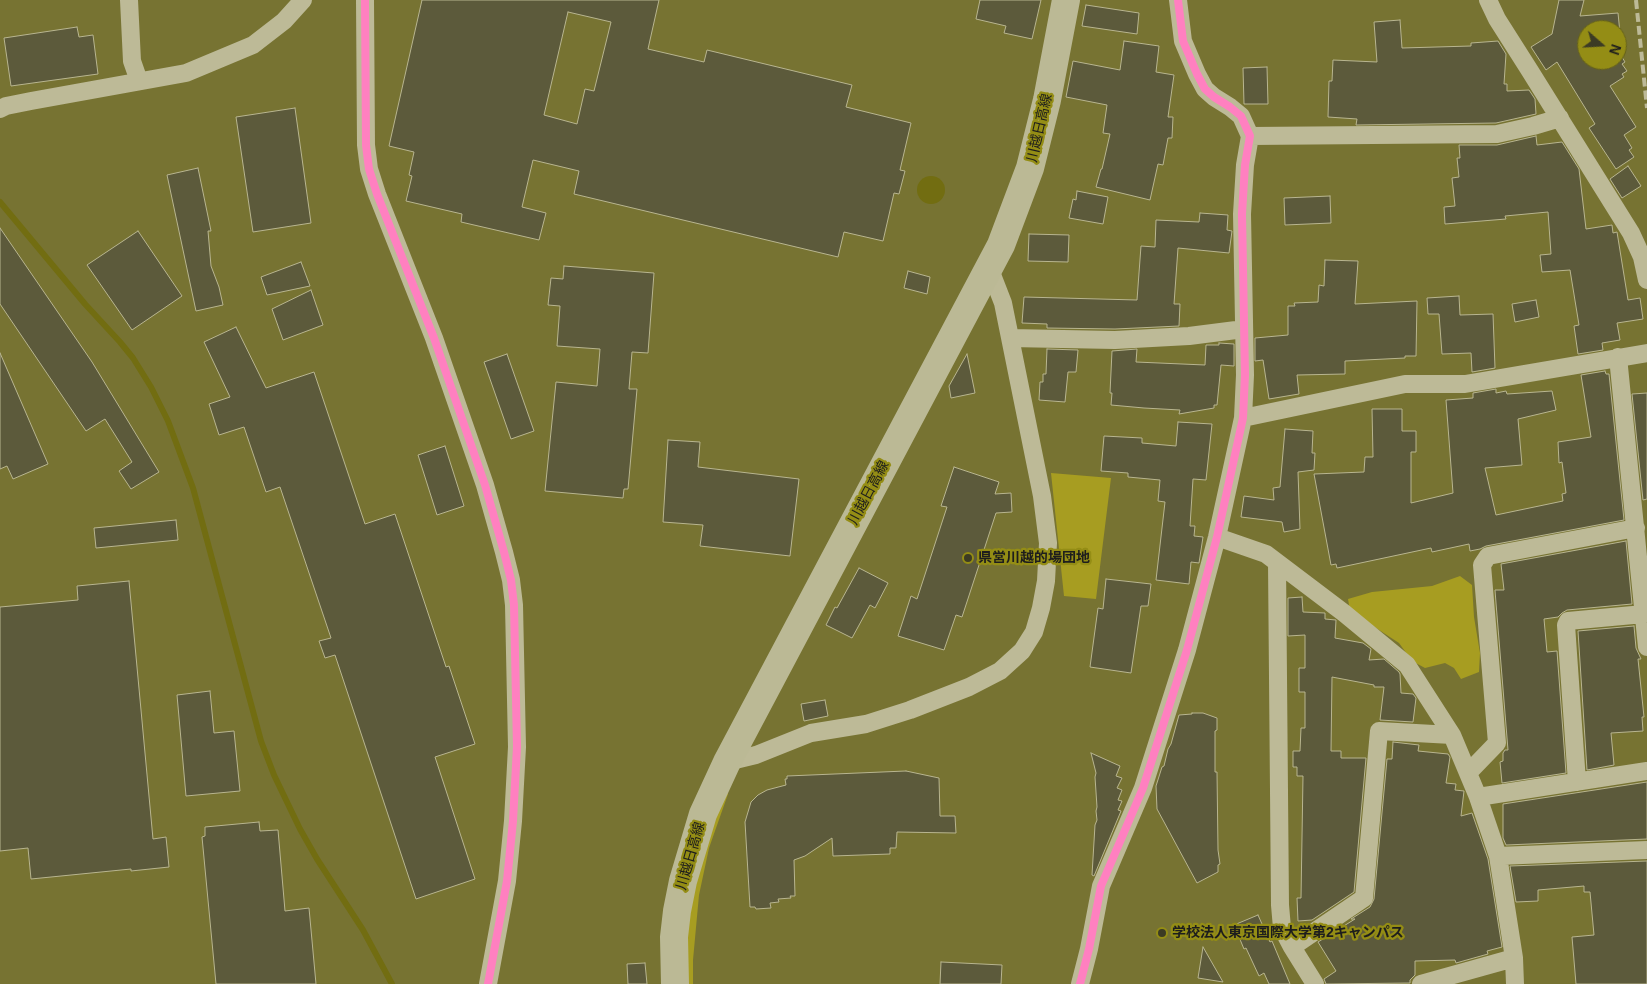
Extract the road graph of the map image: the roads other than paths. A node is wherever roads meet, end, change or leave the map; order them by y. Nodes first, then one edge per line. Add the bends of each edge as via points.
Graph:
1 (129, 0) edge
2 (303, 0) edge
3 (365, 0) edge
4 (1066, 0) edge
5 (1178, 0) edge
6 (1488, 0) edge
7 (139, 81) junction
8 (0, 109) edge
9 (1560, 118) junction
10 (1250, 136) junction
11 (989, 267) junction
12 (1647, 280) edge
13 (1244, 329) junction
14 (1010, 338) junction
15 (1647, 353) edge
16 (1618, 357) junction
17 (1243, 418) junction
18 (1636, 528) junction
19 (1217, 537) junction
20 (1277, 563) junction
21 (1644, 614) junction
22 (1647, 647) edge
23 (1452, 735) junction
24 (727, 762) junction
25 (1647, 770) edge
26 (1468, 772) junction
27 (1577, 782) junction
28 (1478, 797) junction
29 (1647, 850) edge
30 (1498, 856) junction
31 (1292, 947) junction
32 (1514, 958) junction
33 (488, 984) edge
34 (675, 984) edge
35 (1080, 984) edge
36 (1315, 984) edge
37 (1421, 984) edge
38 (1514, 984) edge

1 - 7 street via 132,61
2 - 7 street via 253,45 186,73
3 - 33 street via 369,169 434,338 485,485 511,580 517,747 513,821 507,881
4 - 11 main road, 川越日高線 via 1030,168 1013,217
5 - 10 street via 1183,41 1197,74 1214,97 1241,116
6 - 9 street via 1496,19
7 - 8 street
9 - 10 street via 1497,134
9 - 12 street via 1631,233 1642,257
10 - 13 street via 1242,214
11 - 14 street via 1003,303
11 - 24 main road, 川越日高線
13 - 14 street via 1116,340
13 - 17 street
14 - 24 street via 1042,496 1048,543 1041,608 1034,632 1022,651 1000,671 910,710 866,724 810,734 756,755
15 - 16 street
16 - 17 street via 1464,384 1405,384
16 - 18 street
17 - 19 street
18 - 21 street
18 - 26 street via 1488,556 1482,565 1497,743
19 - 20 street via 1266,554
19 - 35 street via 1187,650 1143,788 1101,886
20 - 23 street via 1407,665
20 - 31 street via 1280,905 1282,928
21 - 22 street
21 - 27 street via 1568,621 1566,624
23 - 26 street
23 - 31 street via 1379,731 1364,898
24 - 34 main road, 川越日高線 via 703,814 683,881 674,937
25 - 27 street
26 - 28 street
27 - 28 street
28 - 30 street
29 - 30 street
30 - 32 street
31 - 36 street
32 - 37 street
32 - 38 street

